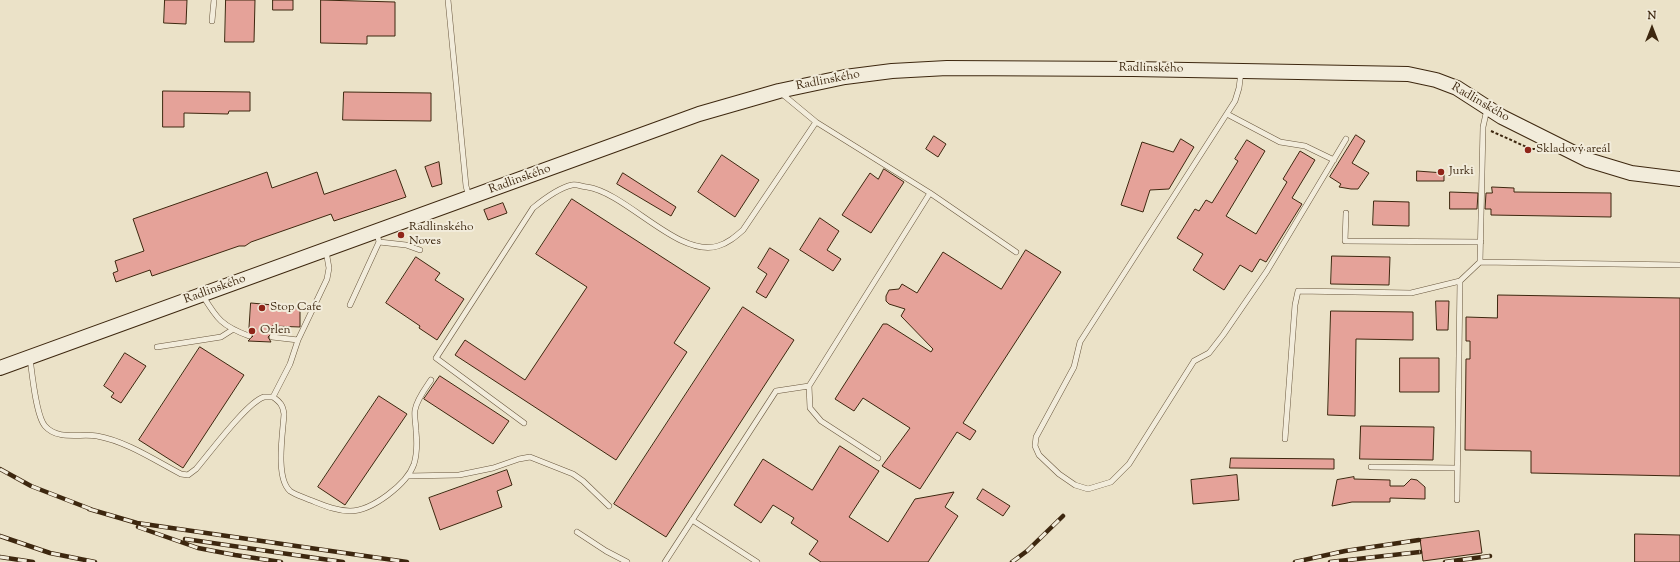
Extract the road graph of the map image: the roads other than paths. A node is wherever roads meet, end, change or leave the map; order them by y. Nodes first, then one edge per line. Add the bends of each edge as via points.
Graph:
1 (214, 0) edge
2 (448, 0) edge
3 (212, 21) dead end
4 (1242, 70) junction
5 (779, 91) junction
6 (1487, 108) junction
7 (1226, 114) junction
8 (816, 122) junction
9 (1346, 139) dead end
10 (1334, 160) junction
11 (1680, 179) edge
12 (930, 193) junction
13 (470, 198) junction
14 (1346, 213) dead end
15 (378, 237) junction
16 (1481, 242) junction
17 (326, 250) junction
18 (420, 250) dead end
19 (1016, 252) dead end
20 (1480, 262) junction
21 (1680, 265) edge
22 (1460, 281) junction
23 (202, 294) junction
24 (350, 305) dead end
25 (232, 330) junction
26 (249, 336) dead end
27 (272, 337) dead end
28 (298, 340) junction
29 (157, 347) dead end
30 (30, 358) junction
31 (0, 368) edge
32 (431, 380) dead end
33 (810, 386) junction
34 (273, 397) junction
35 (524, 423) dead end
36 (1285, 439) dead end
37 (878, 458) dead end
38 (1371, 467) dead end
39 (1457, 468) junction
40 (408, 476) junction
41 (1457, 500) dead end
42 (608, 506) dead end
43 (692, 520) junction
44 (577, 532) dead end
45 (628, 562) edge
46 (665, 562) edge
47 (758, 562) edge

1 - 3 lane
2 - 13 lane via 466,186
4 - 5 main road, Radlinského via 947,68 866,74
4 - 6 main road, Radlinského via 1424,76 1457,88
4 - 7 lane via 1235,101
5 - 8 lane
5 - 13 main road, Radlinského via 699,114
6 - 11 main road, Radlinského via 1588,160 1631,173
6 - 16 lane via 1483,127
7 - 10 lane via 1280,142 1304,146
7 - 10 lane via 1080,342 1071,373 1036,437 1035,446 1039,455 1059,474 1076,484 1088,489 1111,482 1129,464 1194,361 1209,353 1262,277
8 - 12 lane
8 - 35 lane via 743,230 733,239 716,246 700,246 680,241 610,195 594,188 573,185 549,196 533,208 436,358
9 - 10 lane
12 - 19 lane
12 - 33 lane
13 - 15 main road, Radlinského
14 - 16 lane via 1345,241
15 - 17 main road, Radlinského
15 - 18 lane
15 - 24 lane
16 - 20 lane
17 - 23 main road, Radlinského
17 - 28 lane via 329,268 327,279
20 - 21 lane
20 - 22 lane
22 - 36 lane via 1411,293 1298,291
22 - 39 lane
23 - 25 lane via 215,315
23 - 30 main road, Radlinského
25 - 26 lane
25 - 29 lane via 221,337
27 - 28 lane
28 - 34 lane via 290,364
30 - 31 main road, Radlinského
30 - 34 lane via 40,420 47,429 61,435 109,438 181,474 192,473 255,402 263,397
32 - 40 lane via 415,411 417,445 414,463
33 - 37 lane via 810,408 821,421
33 - 43 lane via 776,391
34 - 40 lane via 283,408 282,470 284,482 289,490 337,510 352,511 377,502
38 - 39 lane
39 - 41 lane
40 - 42 lane via 459,476 530,457 573,474
43 - 46 lane
43 - 47 lane
44 - 45 lane via 606,552

